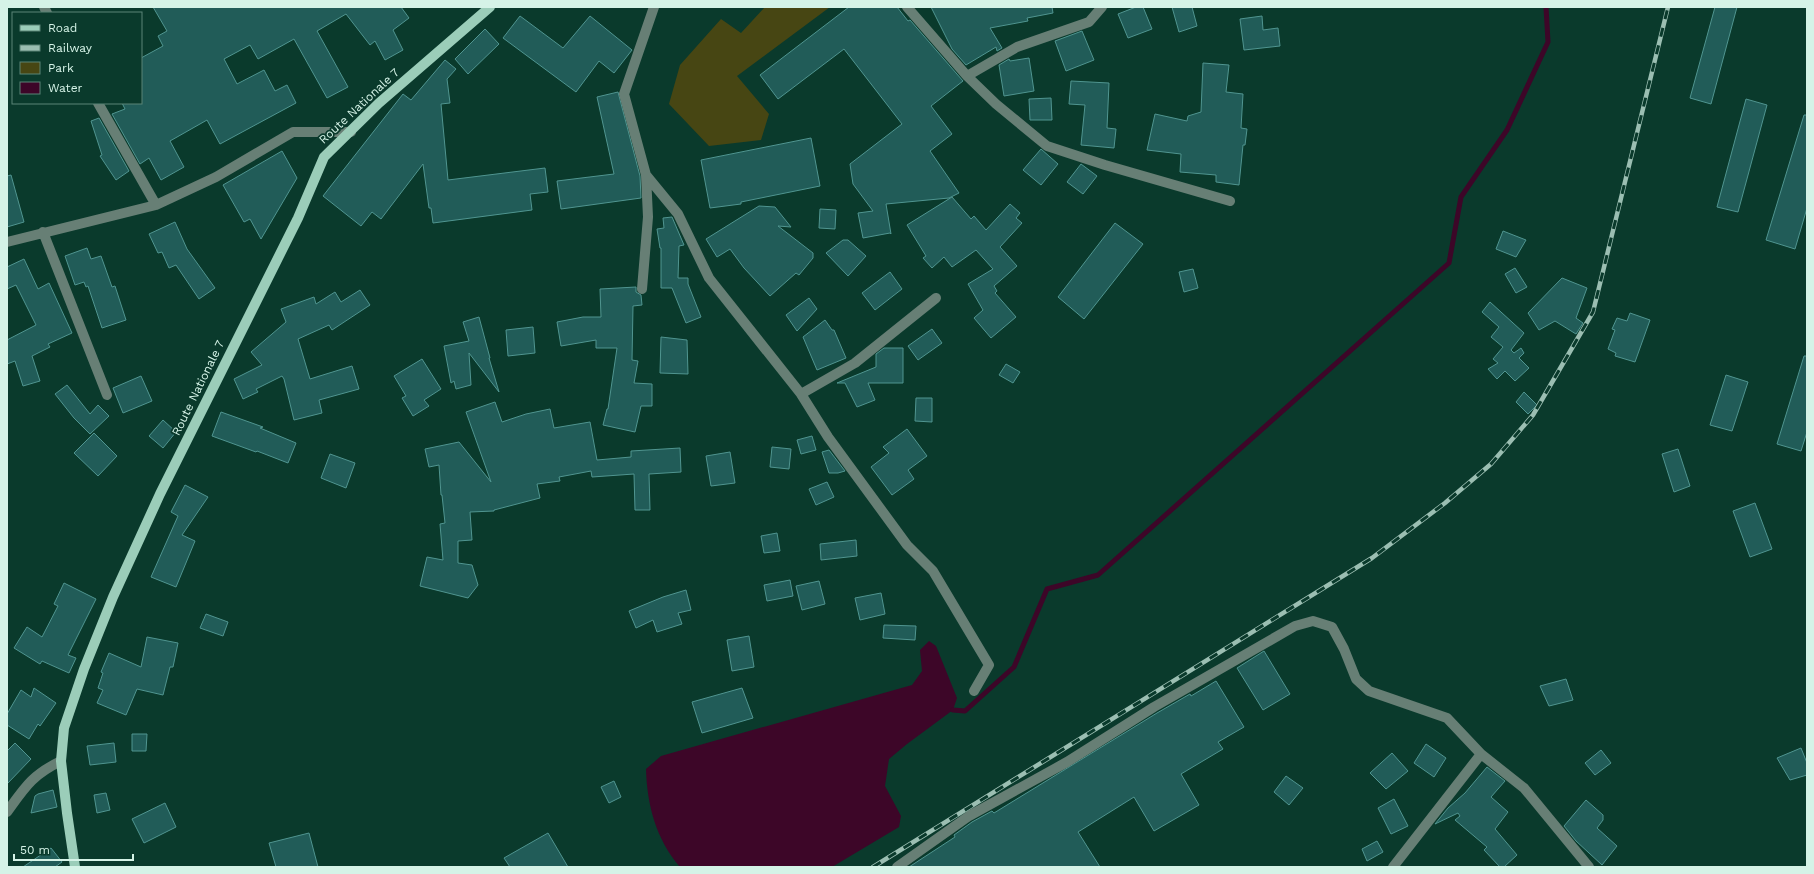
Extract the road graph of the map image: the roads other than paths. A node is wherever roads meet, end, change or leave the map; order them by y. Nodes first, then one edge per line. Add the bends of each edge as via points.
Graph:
1 (490, 7) edge
2 (654, 7) edge
3 (907, 7) edge
4 (1102, 7) edge
5 (967, 76) junction
6 (99, 104) edge
7 (350, 132) junction
8 (646, 175) junction
9 (1230, 201) dead end
10 (156, 205) junction
11 (43, 232) junction
12 (7, 242) edge
13 (642, 289) dead end
14 (936, 298) dead end
15 (801, 394) junction
16 (107, 395) dead end
17 (974, 691) dead end
18 (1481, 754) junction
19 (61, 761) junction
20 (7, 812) edge
21 (75, 867) edge
22 (897, 867) edge
23 (1393, 867) edge
24 (1589, 867) edge

1 - 7 main road, Route Nationale 7 via 378,103
2 - 8 street via 624,94
3 - 5 street
4 - 5 street via 1089,22 1017,47
5 - 9 street via 1046,146
6 - 10 street
7 - 10 street via 293,132 216,178
7 - 19 main road, Route Nationale 7 via 324,157 298,218 157,501 113,597 84,669 64,728
8 - 13 street via 648,217
8 - 15 street via 678,214 709,278
10 - 11 street
11 - 12 street
11 - 16 street
14 - 15 street via 854,363
15 - 17 street via 828,437 907,545 933,571 989,665
18 - 22 street via 1447,718 1369,691 1356,679 1332,627 1313,621 1295,626 1067,762 969,816
18 - 23 street
18 - 24 street via 1524,788
19 - 20 street via 42,770 26,785
19 - 21 main road, Route Nationale 7

